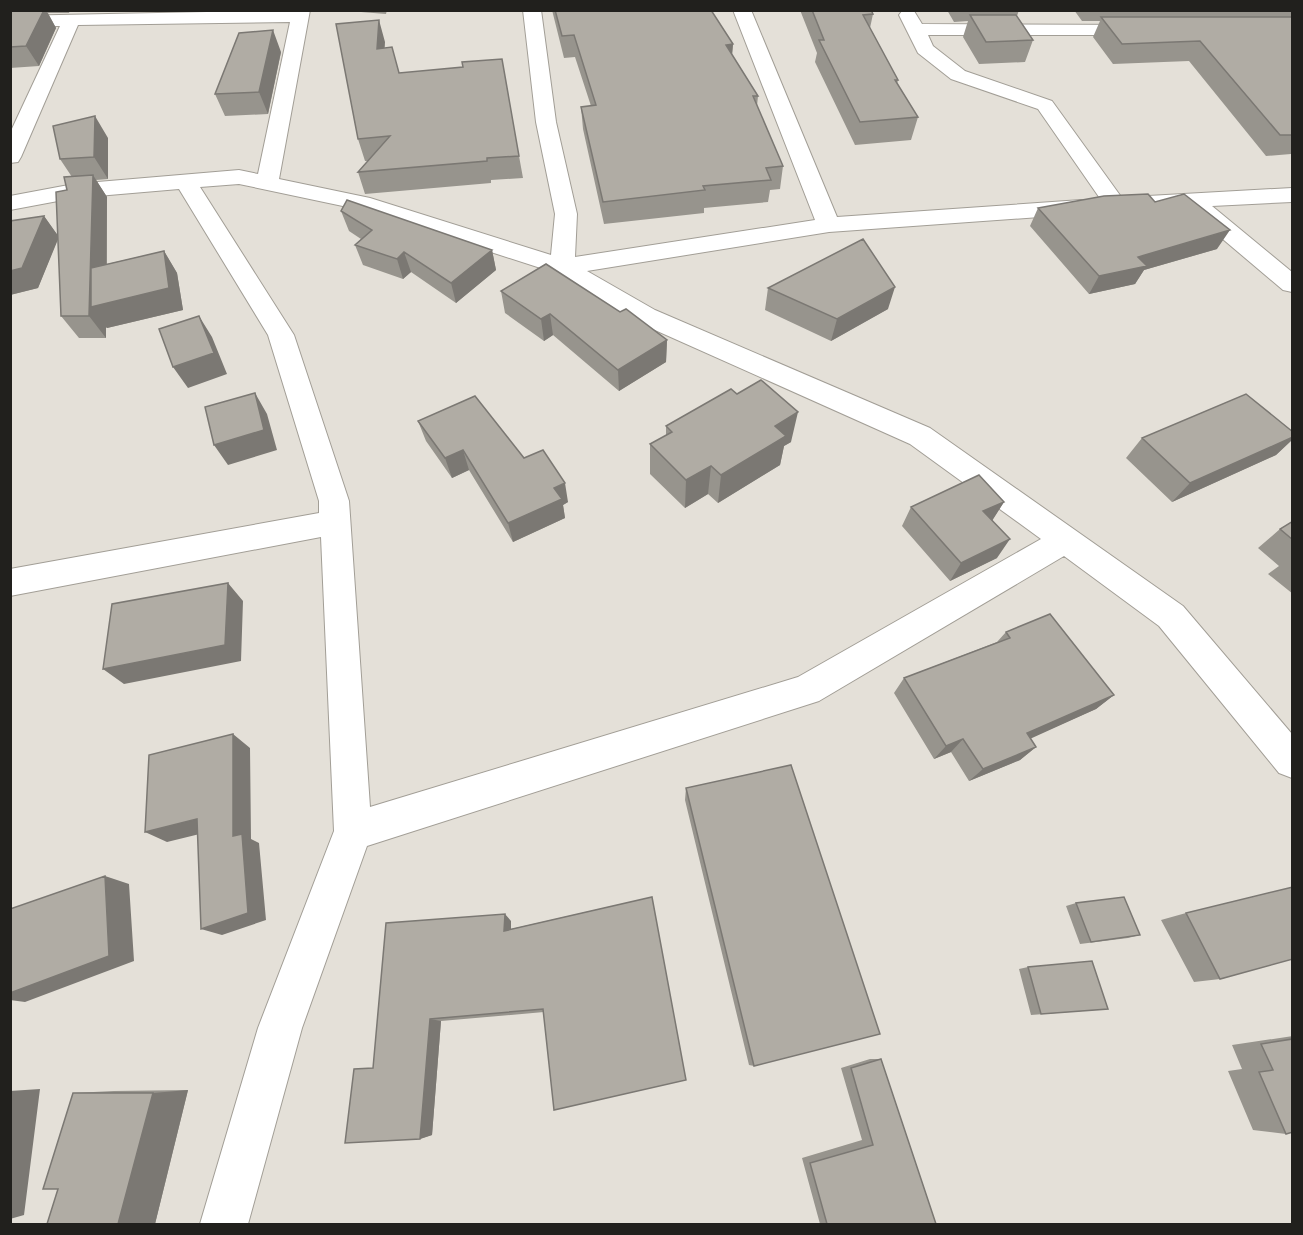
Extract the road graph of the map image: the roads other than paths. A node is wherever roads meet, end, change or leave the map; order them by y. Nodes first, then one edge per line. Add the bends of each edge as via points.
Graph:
1 (532, 10) edge
2 (742, 10) edge
3 (905, 10) edge
4 (301, 13) edge
5 (72, 19) junction
6 (10, 21) edge
7 (1161, 29) edge
8 (915, 30) junction
9 (10, 157) edge
10 (186, 182) junction
11 (267, 183) junction
12 (1293, 195) edge
13 (1191, 201) junction
14 (10, 203) edge
15 (1116, 205) junction
16 (829, 225) junction
17 (562, 267) junction
18 (1293, 284) edge
19 (336, 522) junction
20 (1066, 540) junction
21 (10, 583) edge
22 (1293, 760) edge
23 (353, 831) junction
24 (224, 1224) edge

1 - 17 street via 546,122 566,214
2 - 16 street
3 - 8 street
4 - 5 street
4 - 11 street
5 - 6 street
5 - 9 street
7 - 8 street
8 - 15 street via 924,49 958,75 1046,105
10 - 11 street via 239,177
10 - 14 street via 74,191
10 - 19 street via 281,335 334,501
11 - 17 street via 362,203
12 - 13 street
13 - 15 street
13 - 18 street
15 - 16 street
16 - 17 street
17 - 20 street via 646,316 920,436
19 - 21 street
19 - 23 street
20 - 22 street via 1171,616
20 - 23 street via 807,690
23 - 24 street via 280,1028

